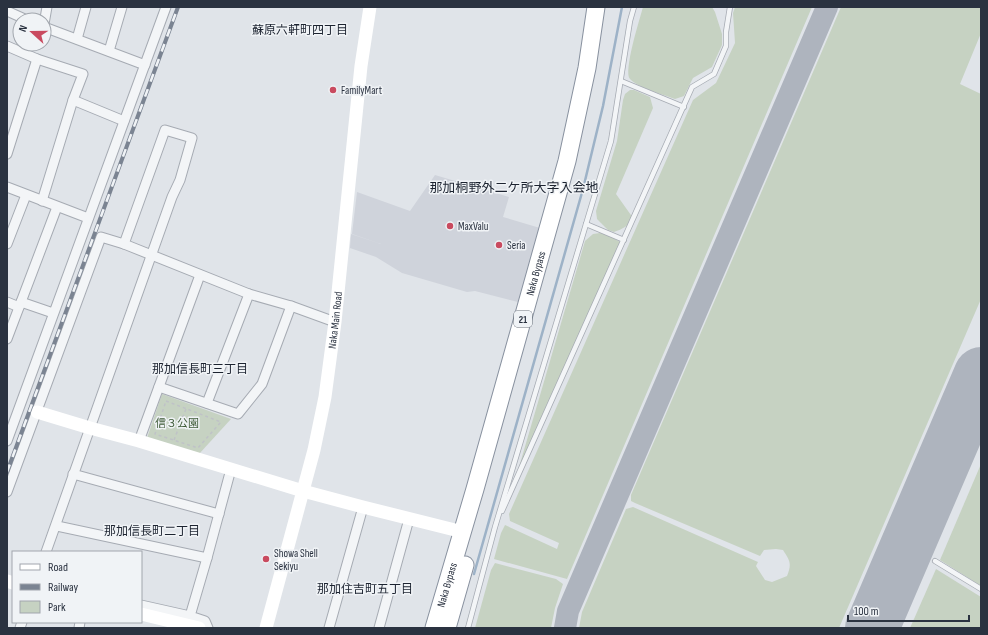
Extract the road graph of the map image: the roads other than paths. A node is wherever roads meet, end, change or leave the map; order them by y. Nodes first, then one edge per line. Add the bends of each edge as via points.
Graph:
1 (86, 7) edge
2 (122, 7) edge
3 (166, 7) edge
4 (370, 7) edge
5 (596, 7) edge
6 (606, 7) edge
7 (631, 7) edge
8 (634, 7) edge
9 (730, 7) edge
10 (630, 21) junction
11 (52, 30) edge
12 (77, 39) junction
13 (7, 46) edge
14 (109, 51) junction
15 (37, 59) junction
16 (145, 65) junction
17 (621, 82) junction
18 (73, 100) junction
19 (684, 107) junction
20 (124, 121) junction
21 (7, 154) edge
22 (7, 187) edge
23 (26, 194) junction
24 (42, 201) junction
25 (57, 207) junction
26 (88, 218) junction
27 (586, 224) junction
28 (624, 240) junction
29 (7, 244) edge
30 (124, 244) junction
31 (152, 256) junction
32 (200, 275) junction
33 (249, 294) junction
34 (7, 302) edge
35 (20, 304) junction
36 (291, 306) junction
37 (53, 314) junction
38 (335, 322) junction
39 (7, 339) edge
40 (159, 387) junction
41 (207, 404) junction
42 (37, 412) junction
43 (11, 416) edge
44 (90, 428) junction
45 (7, 440) edge
46 (139, 441) junction
47 (231, 469) junction
48 (73, 474) junction
49 (303, 491) junction
50 (7, 492) edge
51 (363, 508) junction
52 (219, 514) junction
53 (409, 519) junction
54 (57, 526) junction
55 (495, 527) junction
56 (463, 532) junction
57 (46, 551) edge
58 (207, 558) junction
59 (935, 561) dead end
60 (981, 589) edge
61 (142, 605) edge
62 (142, 614) edge
63 (194, 624) edge
64 (208, 628) edge
65 (266, 628) edge
66 (329, 628) edge
67 (379, 628) edge
68 (434, 628) edge
69 (447, 628) edge
70 (468, 628) edge

1 - 12 street
2 - 14 street
3 - 16 street
4 - 38 street, Naka Main Road via 361,66
5 - 56 highway, Naka Bypass / 21 via 587,68 567,161
6 - 69 highway, Naka Bypass / 21 via 597,67 575,170
7 - 10 lane
8 - 10 lane
9 - 19 lane via 726,46 714,74 692,87
10 - 17 lane
11 - 12 street
12 - 14 street
13 - 15 street
14 - 16 street
15 - 18 street via 83,74
15 - 21 street
16 - 20 street
17 - 19 lane
17 - 27 lane via 611,141
18 - 20 street
18 - 24 street
19 - 28 lane
20 - 26 street
22 - 23 street
23 - 24 street
23 - 29 street
24 - 25 street
25 - 26 street
25 - 35 street
26 - 37 street
27 - 28 lane
27 - 55 lane
28 - 55 lane
30 - 31 street
30 - 31 street via 165,130 192,138 180,180
30 - 42 street via 101,237
31 - 32 street
31 - 44 street
32 - 33 street
32 - 40 street
33 - 36 street
33 - 41 street
34 - 35 street
35 - 37 street
35 - 39 street
36 - 38 street
36 - 41 street via 262,384 238,414
37 - 43 street
38 - 49 street, Naka Main Road via 325,398
40 - 41 street
40 - 46 street
42 - 44 street
42 - 50 street
43 - 45 street
44 - 46 street
44 - 48 street
46 - 47 street
47 - 49 street
47 - 52 street
48 - 52 street
48 - 54 street
49 - 51 street
49 - 65 street, Naka Main Road
51 - 53 street
51 - 66 street
52 - 58 street
53 - 56 street
53 - 67 street
54 - 57 street
54 - 58 street
55 - 70 lane
56 - 68 highway, Naka Bypass / 21
58 - 63 street
59 - 60 lane
61 - 63 street
62 - 63 street
63 - 64 street via 206,621

